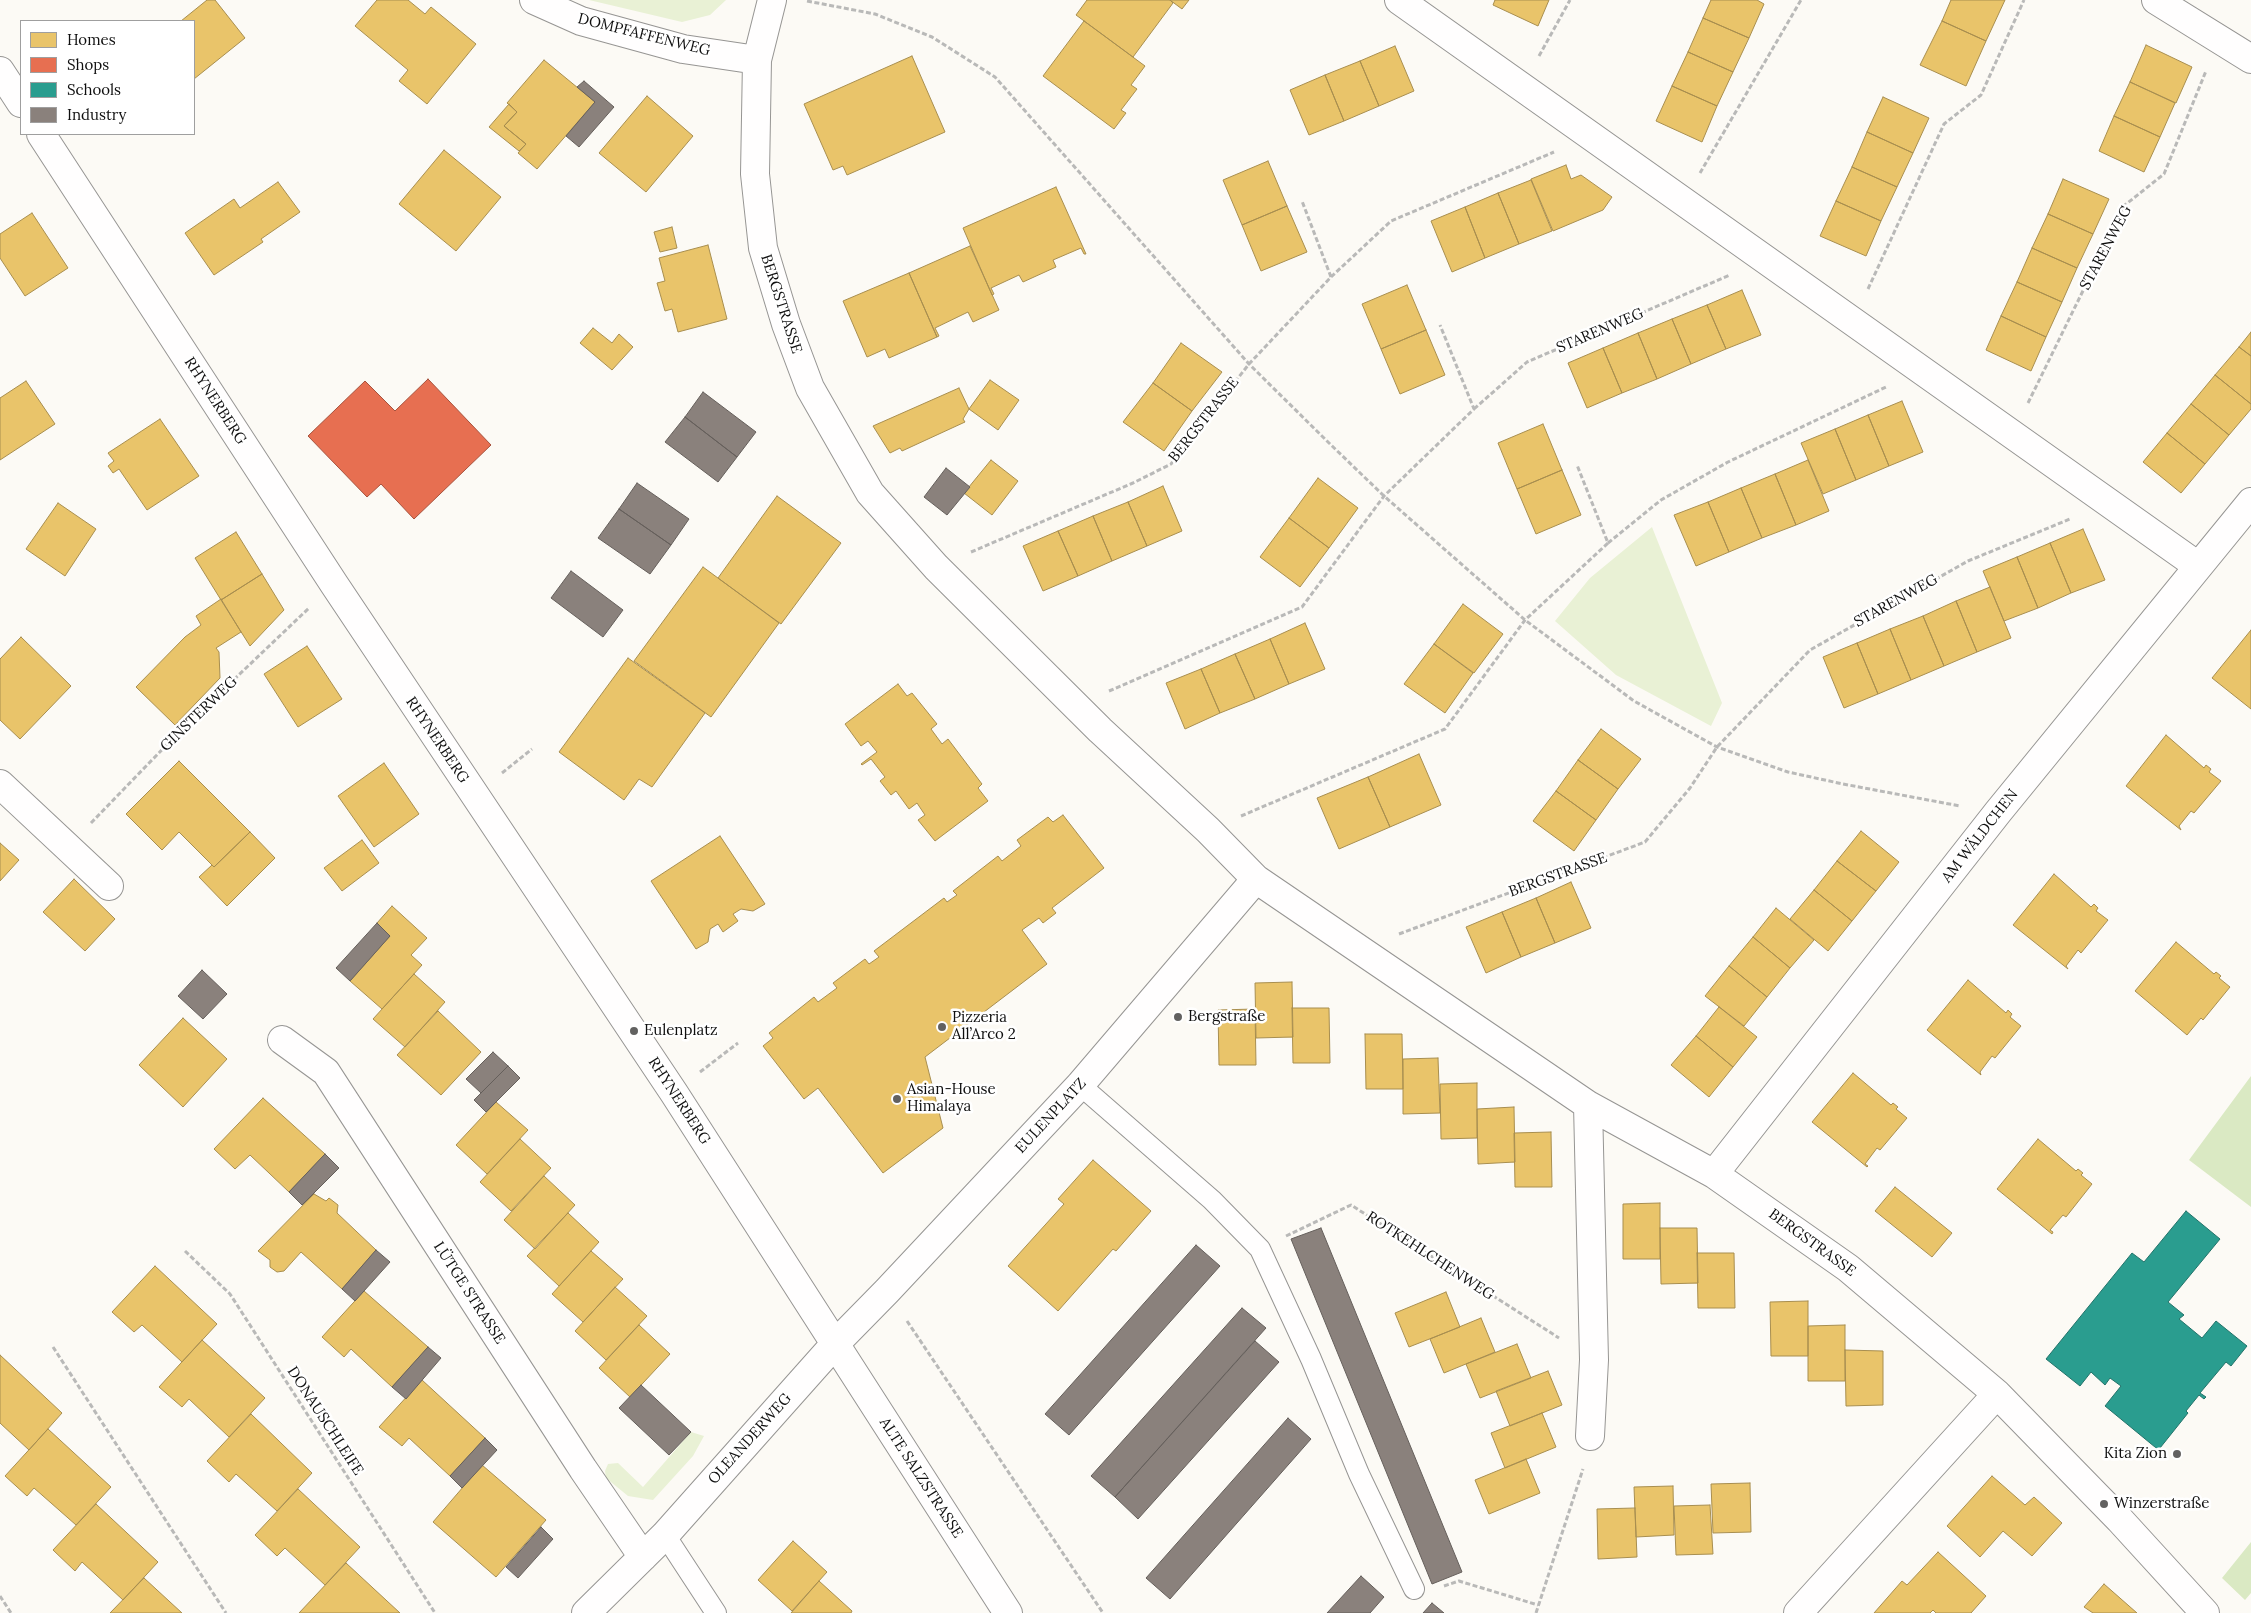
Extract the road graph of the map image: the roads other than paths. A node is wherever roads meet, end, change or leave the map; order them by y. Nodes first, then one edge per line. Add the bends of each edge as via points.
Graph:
1 (534, 0) edge
2 (772, 0) edge
3 (1398, 0) edge
4 (2156, 0) edge
5 (2188, 8) edge
6 (2251, 59) edge
7 (757, 60) junction
8 (0, 71) edge
9 (20, 101) edge
10 (42, 135) edge
11 (2251, 502) edge
12 (2198, 566) junction
13 (0, 784) edge
14 (1256, 879) junction
15 (109, 886) dead end
16 (282, 1040) dead end
17 (1080, 1085) junction
18 (1588, 1105) junction
19 (1714, 1174) junction
20 (835, 1344) junction
21 (1997, 1394) junction
22 (1590, 1436) road end
23 (665, 1535) junction
24 (643, 1557) junction
25 (1414, 1589) road end
26 (586, 1613) edge
27 (716, 1613) edge
28 (1008, 1613) edge
29 (1798, 1613) edge
30 (2205, 1613) edge

1 - 7 street, DOMPFAFFENWEG via 582,21 683,49
2 - 7 street, BERGSTRASSE
3 - 12 street
4 - 5 street
5 - 6 street via 2218,40
7 - 14 street, BERGSTRASSE via 755,174 763,248 810,388 870,493 936,567
8 - 9 street
10 - 20 street, RHYNERBERG via 334,584 634,1031
11 - 12 street, AM WÄLDCHEN
12 - 19 street, AM WÄLDCHEN via 1998,812
13 - 15 street
14 - 17 street, EULENPLATZ
14 - 18 street, BERGSTRASSE
16 - 24 street, LÜTGE STRASSE via 326,1072
17 - 20 street, EULENPLATZ
17 - 25 lane via 1212,1200 1260,1249 1359,1474
18 - 19 street, BERGSTRASSE
18 - 22 street via 1594,1360
19 - 21 street, BERGSTRASSE via 1848,1268
20 - 23 street, OLEANDERWEG
20 - 28 street, ALTE SALZSTRASSE
21 - 29 street
21 - 30 street, BERGSTRASSE
23 - 24 street, OLEANDERWEG
23 - 27 lane
24 - 26 street, OLEANDERWEG

